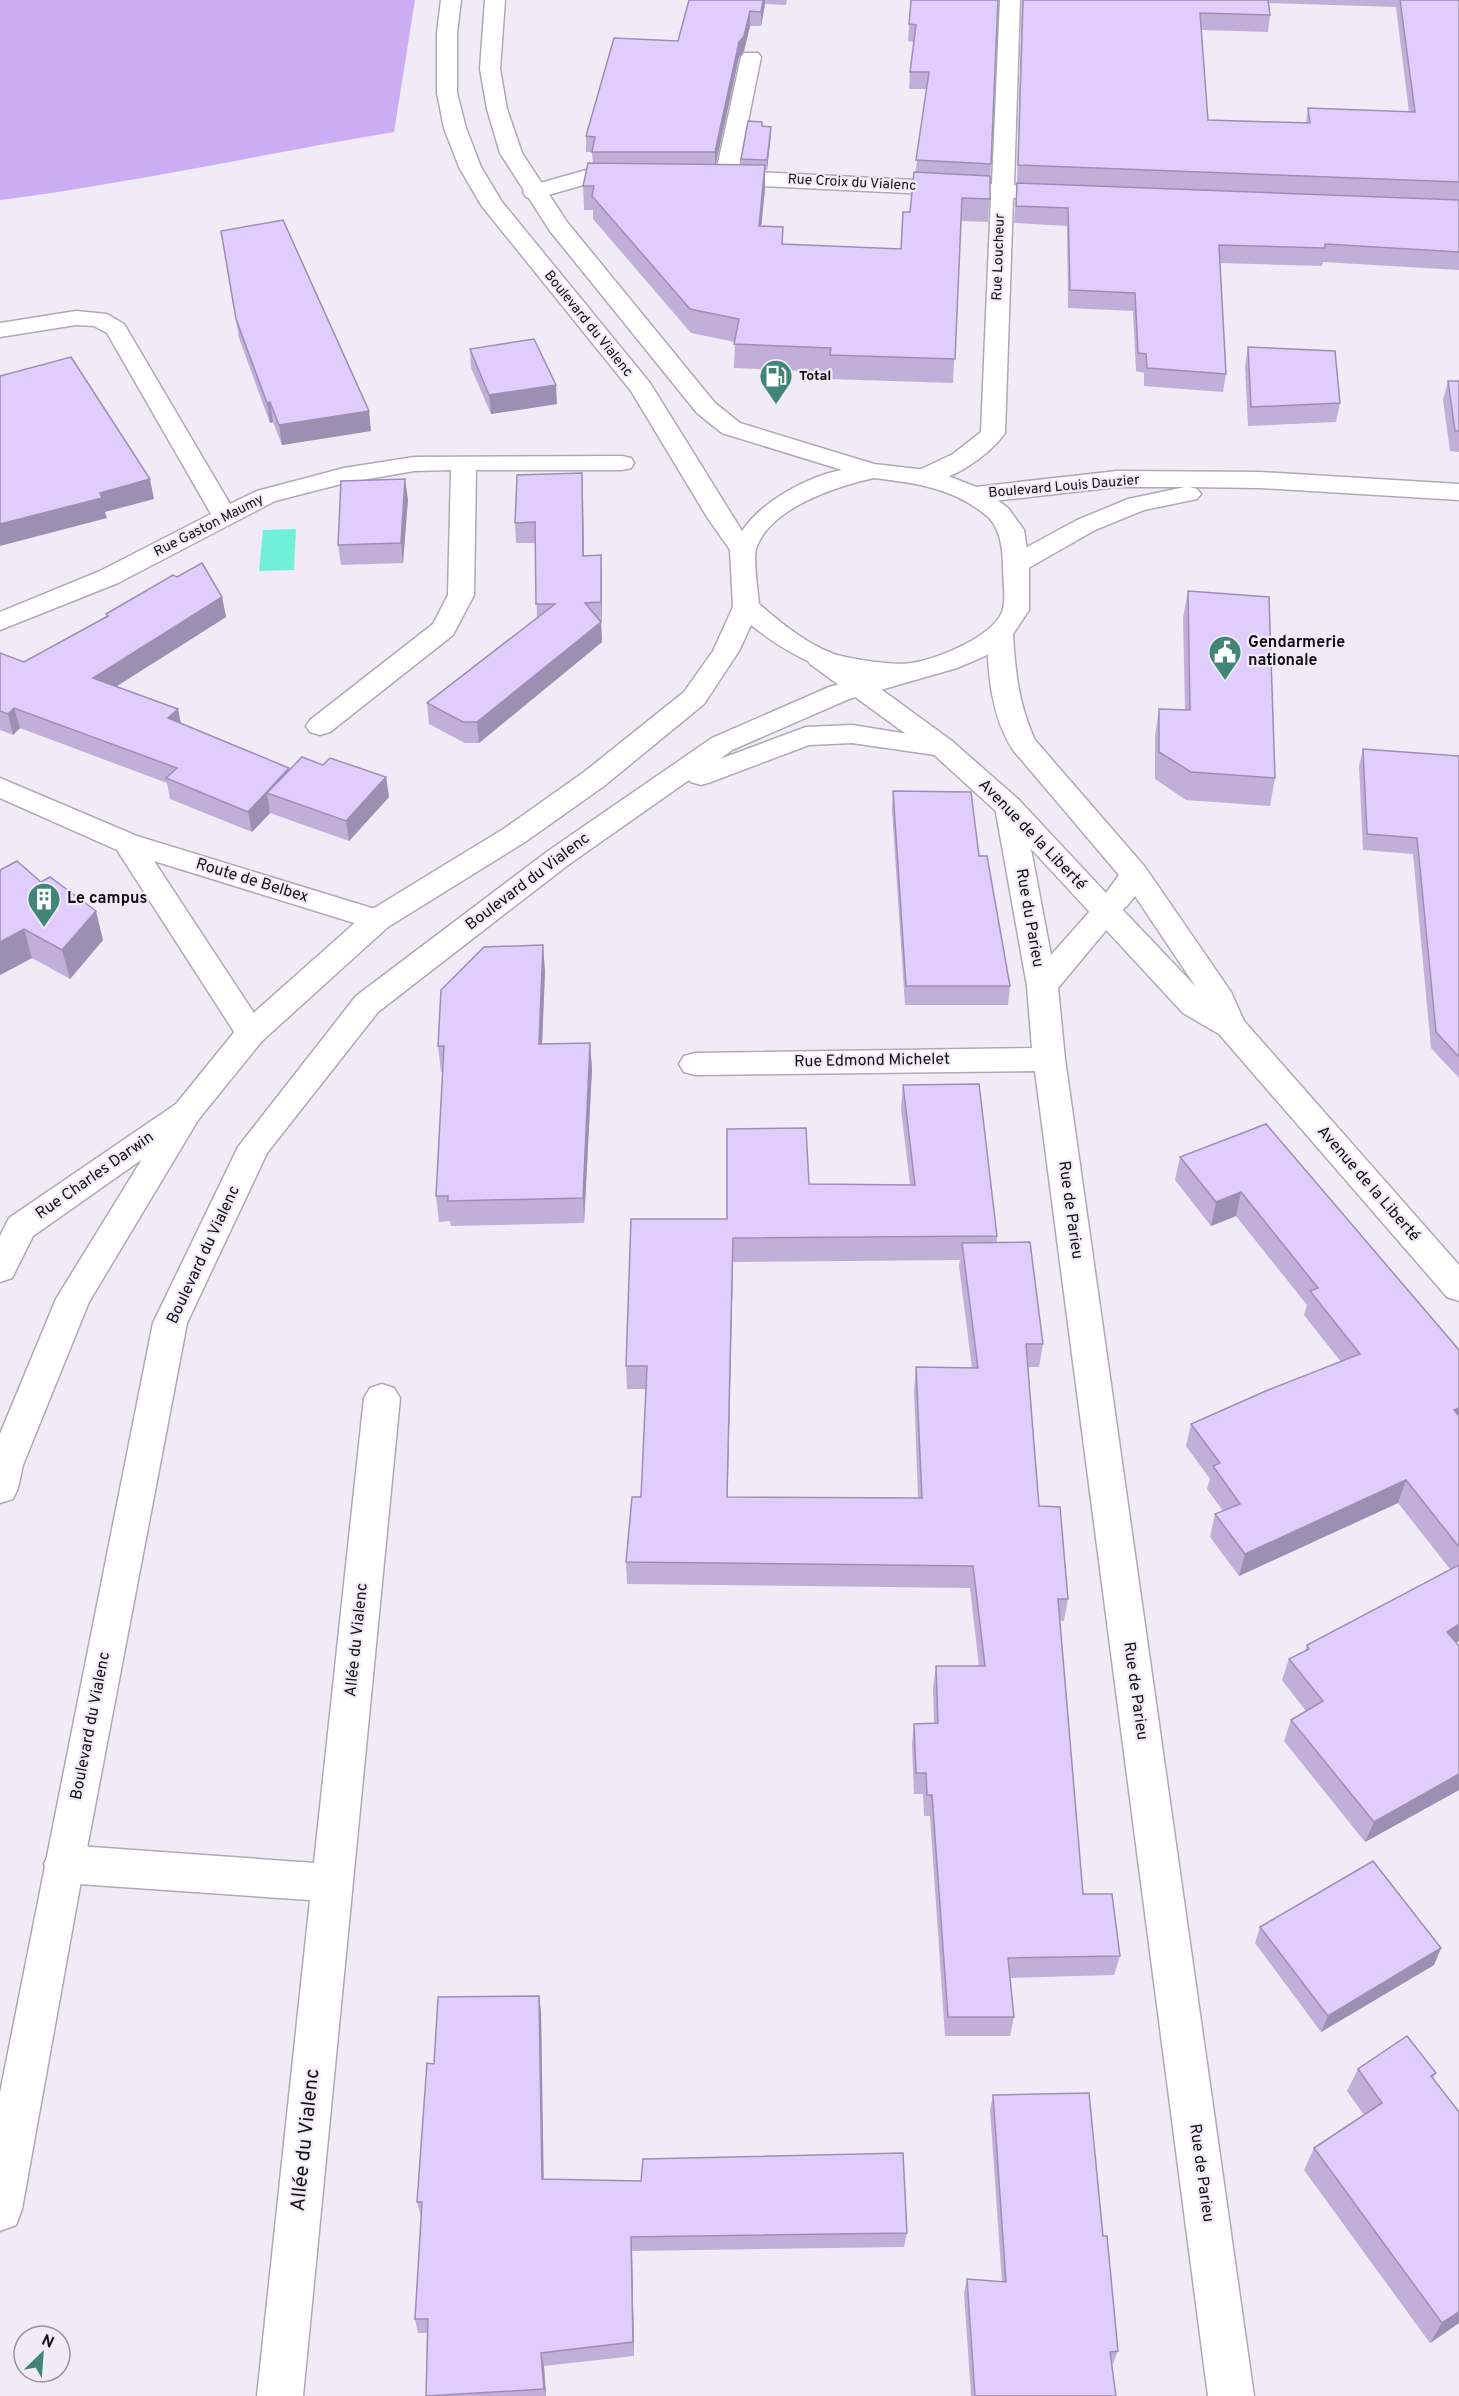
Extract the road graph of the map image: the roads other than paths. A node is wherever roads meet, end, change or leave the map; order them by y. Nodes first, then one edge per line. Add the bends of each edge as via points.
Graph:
1 (451, 0) edge
2 (495, 0) edge
3 (1010, 0) edge
4 (751, 57) dead end
5 (656, 177) edge
6 (702, 177) edge
7 (726, 177) junction
8 (1002, 191) junction
9 (534, 192) junction
10 (1082, 194) edge
11 (0, 330) edge
12 (464, 462) junction
13 (622, 463) dead end
14 (873, 471) junction
15 (926, 476) junction
16 (1260, 480) junction
17 (1459, 492) edge
18 (975, 495) junction
19 (225, 517) junction
20 (743, 550) junction
21 (1016, 564) junction
22 (746, 607) junction
23 (0, 622) edge
24 (1000, 634) junction
25 (820, 658) junction
26 (908, 672) junction
27 (860, 687) junction
28 (320, 726) dead end
29 (942, 747) junction
30 (0, 787) edge
31 (638, 801) junction
32 (1009, 807) junction
33 (127, 843) junction
34 (1135, 874) junction
35 (1111, 905) junction
36 (377, 920) junction
37 (1042, 986) junction
38 (1230, 1026) junction
39 (251, 1033) junction
40 (1049, 1059) junction
41 (695, 1064) dead end
42 (187, 1112) junction
43 (10, 1224) edge
44 (0, 1269) edge
45 (1459, 1288) edge
46 (382, 1398) dead end
47 (0, 1488) edge
48 (64, 1864) junction
49 (332, 1883) junction
50 (0, 2209) edge
51 (280, 2396) edge
52 (1232, 2396) edge

1 - 20 main road, Boulevard du Vialenc via 447,93 455,128 471,167 492,206 640,388
2 - 9 main road via 490,69 496,109 511,153
3 - 8 main road, Rue Loucheur
4 - 7 main road
5 - 9 main road via 586,177
6 - 7 main road, Rue Croix du Vialenc
7 - 8 main road, Rue Croix du Vialenc
8 - 10 main road, Rue Croix du Vialenc
8 - 15 main road, Rue Loucheur via 993,433 966,459
9 - 14 main road via 699,399 722,422 765,440
11 - 19 main road via 76,318 99,320 116,328
12 - 13 main road, Rue Gaston Maumy
12 - 19 main road, Rue Gaston Maumy via 414,464 344,476 266,496
12 - 28 main road via 461,595 444,629
14 - 15 main road
14 - 20 main road via 837,478 778,506 758,526
15 - 18 main road
16 - 17 main road, Boulevard Louis Dauzier
16 - 18 main road, Boulevard Louis Dauzier via 1117,479
16 - 21 main road, Boulevard Louis Dauzier via 1137,504 1086,525
18 - 21 main road via 999,513 1011,530
19 - 23 main road, Rue Gaston Maumy via 109,577
20 - 22 main road
21 - 24 main road via 1016,610
22 - 25 main road via 781,636
22 - 36 main road via 726,651 694,698 594,779 515,835
24 - 26 main road, Boulevard du Vialenc via 947,662
24 - 34 main road, Avenue de la Liberté via 1003,688 1011,720 1023,744
25 - 26 main road
25 - 27 main road, Avenue de la Liberté
26 - 27 main road, Boulevard du Vialenc
27 - 29 main road, Avenue de la Liberté
27 - 31 main road, Boulevard du Vialenc via 820,700 722,744
29 - 31 main road via 852,734 806,736
29 - 32 main road, Avenue de la Liberté
30 - 33 main road, Route de Belbex
31 - 48 main road, Boulevard du Vialenc via 368,1004 254,1147 170,1323
32 - 35 main road, Avenue de la Liberté
32 - 37 main road, Rue du Parieu
33 - 36 main road, Route de Belbex
33 - 39 main road
34 - 35 main road
34 - 38 main road, Avenue de la Liberté via 1220,1000
35 - 37 main road, Rue du Parieu
35 - 38 main road, Avenue de la Liberté via 1194,1005
36 - 39 main road
37 - 40 main road, Rue de Parieu
38 - 45 main road, Avenue de la Liberté
39 - 42 main road
40 - 41 main road, Rue Edmond Michelet
40 - 52 main road, Rue de Parieu
42 - 43 main road, Rue Charles Darwin
42 - 47 main road via 73,1299 5,1465
43 - 44 main road
46 - 49 main road, Allée du Vialenc
48 - 49 main road
48 - 50 main road, Boulevard du Vialenc
49 - 51 main road, Allée du Vialenc

